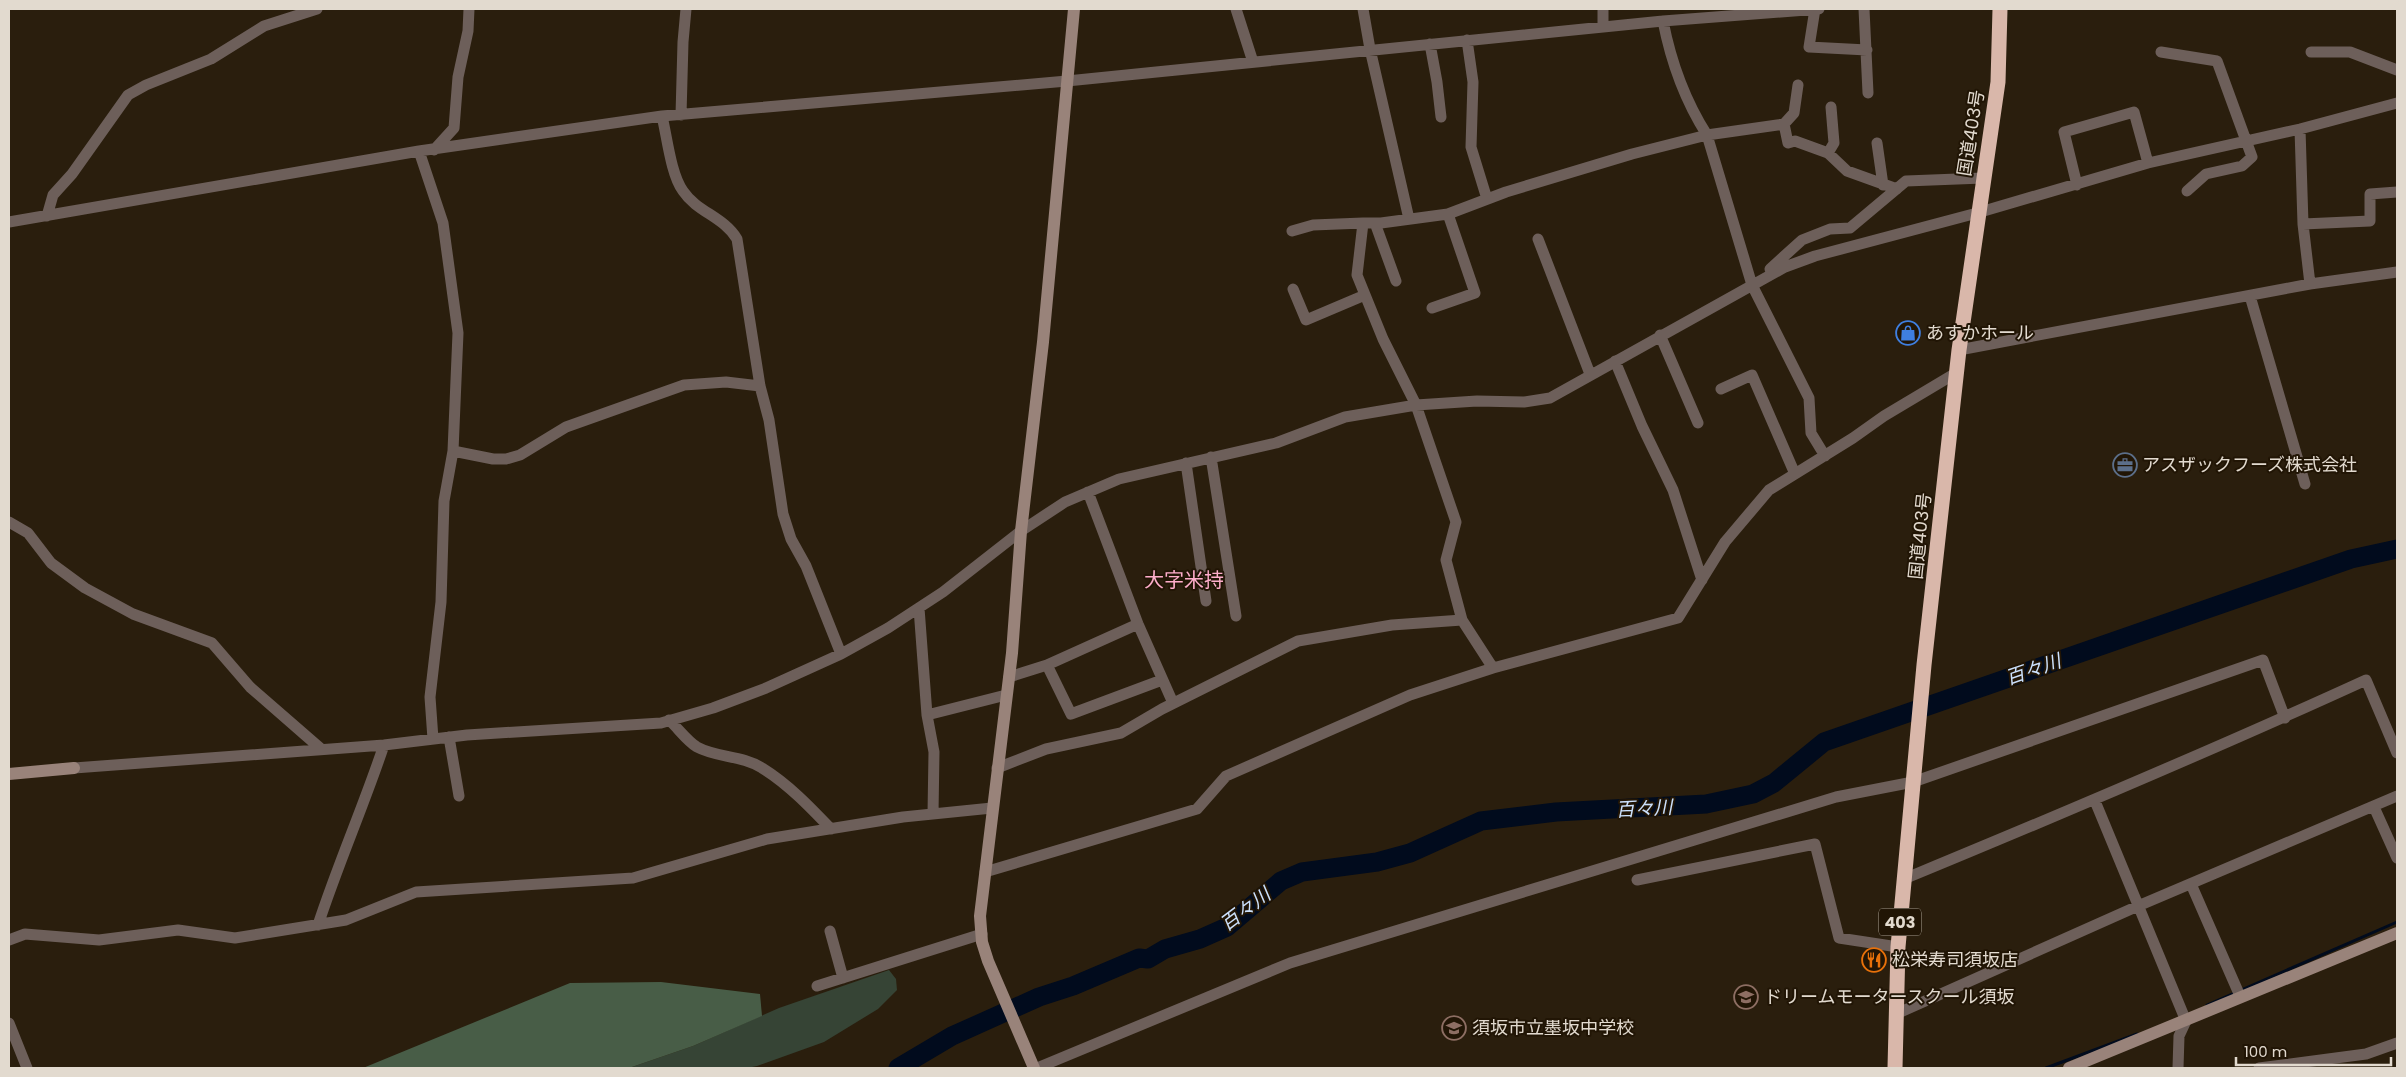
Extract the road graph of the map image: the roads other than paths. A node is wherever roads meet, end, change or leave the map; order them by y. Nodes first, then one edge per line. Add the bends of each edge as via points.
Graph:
1 (317, 9) edge
2 (469, 9) edge
3 (686, 9) edge
4 (1074, 9) edge
5 (1236, 9) edge
6 (1363, 9) edge
7 (1603, 9) edge
8 (1815, 9) edge
9 (1820, 9) edge
10 (1864, 9) edge
11 (2000, 9) edge
12 (1701, 13) edge
13 (1663, 21) junction
14 (1603, 27) junction
15 (1467, 40) junction
16 (1430, 44) junction
17 (1370, 50) junction
18 (1867, 50) junction
19 (2161, 52) dead end
20 (2311, 52) dead end
21 (1253, 62) junction
22 (2397, 70) edge
23 (1067, 81) junction
24 (1798, 85) dead end
25 (1868, 93) dead end
26 (2397, 103) edge
27 (1831, 107) dead end
28 (681, 114) junction
29 (662, 116) junction
30 (1441, 117) dead end
31 (1784, 124) junction
32 (2300, 129) junction
33 (1707, 135) junction
34 (2246, 140) junction
35 (1877, 143) dead end
36 (434, 150) junction
37 (419, 151) junction
38 (1828, 153) junction
39 (2148, 163) junction
40 (1983, 178) junction
41 (1882, 185) junction
42 (2077, 185) junction
43 (1897, 189) junction
44 (2187, 191) dead end
45 (2397, 192) edge
46 (1487, 199) junction
47 (1978, 213) junction
48 (1448, 214) junction
49 (47, 216) junction
50 (1409, 219) junction
51 (9, 222) edge
52 (1369, 223) junction
53 (2303, 224) junction
54 (1292, 231) dead end
55 (1538, 240) dead end
56 (2397, 272) edge
57 (1396, 280) dead end
58 (2310, 284) junction
59 (1752, 285) junction
60 (1293, 289) dead end
61 (1365, 295) junction
62 (2250, 296) junction
63 (1432, 308) dead end
64 (1660, 335) junction
65 (1959, 350) junction
66 (1615, 361) junction
67 (1956, 373) junction
68 (1590, 374) junction
69 (760, 386) junction
70 (1721, 389) dead end
71 (1416, 405) junction
72 (1698, 422) dead end
73 (453, 450) junction
74 (1825, 456) junction
75 (1211, 457) junction
76 (1186, 463) junction
77 (1794, 474) junction
78 (2305, 484) dead end
79 (1088, 492) junction
80 (9, 522) edge
81 (1021, 531) junction
82 (1702, 580) junction
83 (1206, 601) dead end
84 (919, 608) junction
85 (1236, 616) dead end
86 (1462, 620) junction
87 (1138, 624) junction
88 (841, 654) junction
89 (1047, 665) junction
90 (1494, 668) junction
91 (1008, 677) junction
92 (1162, 680) junction
93 (1006, 695) junction
94 (1173, 703) junction
95 (928, 715) junction
96 (2285, 718) junction
97 (670, 720) junction
98 (449, 737) junction
99 (433, 739) junction
100 (384, 745) junction
101 (320, 748) junction
102 (2397, 753) edge
103 (74, 768) joint
104 (997, 768) junction
105 (9, 774) edge
106 (1913, 779) junction
107 (459, 796) dead end
108 (2397, 796) edge
109 (2095, 801) junction
110 (2374, 807) junction
111 (992, 808) junction
112 (933, 814) junction
113 (831, 829) junction
114 (2397, 858) edge
115 (985, 872) junction
116 (1904, 879) junction
117 (1637, 880) dead end
118 (2191, 884) junction
119 (2138, 906) junction
120 (318, 925) junction
121 (2397, 933) edge
122 (982, 934) junction
123 (835, 936) dead end
124 (9, 940) edge
125 (1898, 947) junction
126 (843, 978) junction
127 (817, 986) dead end
128 (2240, 996) junction
129 (1896, 1014) junction
130 (2186, 1021) junction
131 (9, 1023) edge
132 (2397, 1043) edge
133 (2294, 1066) edge
134 (1035, 1067) edge
135 (28, 1068) edge
136 (1895, 1068) edge
137 (2069, 1068) edge
138 (2178, 1068) edge
139 (2260, 1068) edge

1 - 49 street via 264,26 211,59 128,95 72,174 53,195
2 - 36 street via 454,128
3 - 28 street
4 - 23 street
5 - 21 street
6 - 17 street
7 - 14 street
8 - 9 street
8 - 12 street
8 - 18 street via 1809,46
10 - 18 street
11 - 40 highway, 国道403号 / 403 via 1998,82
12 - 13 street
13 - 14 street
13 - 33 street via 1680,83
14 - 15 street
15 - 16 street
15 - 46 street via 1473,82 1471,147
16 - 17 street
16 - 30 street
17 - 21 street
17 - 50 street
18 - 25 street
19 - 34 street via 2217,61
20 - 22 street via 2350,52
21 - 23 street
23 - 28 street
23 - 81 street via 1044,342
24 - 31 street via 1794,113
26 - 32 street
27 - 38 street via 1834,143
28 - 29 street
29 - 36 street
29 - 69 street via 683,193 725,222 737,240
31 - 33 street
31 - 38 street via 1788,142 1795,141
32 - 34 street
32 - 53 street
33 - 46 street via 1632,154
33 - 59 street
34 - 39 street
34 - 44 street via 2252,158 2242,166 2206,174
35 - 41 street
36 - 37 street
37 - 49 street
37 - 73 street via 442,224 454,294 458,360
38 - 41 street via 1847,171
39 - 42 street
39 - 42 street via 2134,112 2064,132
40 - 43 street via 1906,181
40 - 47 highway, 国道403号 / 403
41 - 43 street
42 - 47 street
43 - 59 street via 1850,228 1830,228 1802,240
45 - 53 street via 2370,194 2370,221
46 - 48 street
47 - 59 street via 1815,256 1785,267
47 - 65 highway, 国道403号 / 403
48 - 50 street
48 - 63 street via 1475,294
49 - 51 street
50 - 52 street
52 - 54 street via 1313,225
52 - 57 street
52 - 61 street via 1356,275
53 - 58 street
55 - 68 street
56 - 58 street
58 - 62 street
59 - 64 street
59 - 74 street via 1809,398 1811,433
60 - 61 street via 1306,320
61 - 71 street
62 - 65 street
62 - 78 street
64 - 66 street
64 - 72 street
65 - 67 highway, 国道403号 / 403
66 - 68 street
66 - 82 street via 1673,490
67 - 74 street
67 - 106 highway, 国道403号 / 403
68 - 71 street via 1550,398 1524,402
69 - 73 street via 726,382 684,385 566,427 520,455 506,459
69 - 88 street via 788,531
70 - 77 street via 1752,375
71 - 75 street via 1346,417 1276,443
71 - 86 street via 1456,522 1446,560
73 - 99 street via 444,501 441,602 430,697
74 - 77 street
75 - 76 street
75 - 85 street
76 - 79 street via 1119,480
76 - 83 street
77 - 82 street via 1769,490 1748,513 1725,542
79 - 81 street via 1065,502
79 - 87 street
80 - 101 street via 28,533 51,563 85,588 133,614 212,643 250,687
81 - 84 street
81 - 91 street
82 - 90 street via 1678,618
84 - 88 street
84 - 95 street
86 - 90 street
86 - 94 street via 1392,625 1298,641
87 - 89 street
87 - 92 street
88 - 97 street via 766,688
89 - 91 street
89 - 92 street via 1071,714
90 - 115 street via 1410,695 1226,776 1197,809
91 - 93 street
92 - 94 street
93 - 95 street
93 - 104 street
94 - 104 street via 1121,733 1046,749
95 - 112 street via 934,752
96 - 102 street via 2366,680
96 - 106 street via 2263,660
96 - 109 street
97 - 98 street
97 - 113 street via 696,746 720,755 742,758 762,768 806,803
98 - 99 street
98 - 107 street
99 - 100 street
100 - 101 street
100 - 120 street via 338,863
101 - 103 street
103 - 105 street
104 - 111 street
106 - 116 highway, 国道403号 / 403
106 - 134 street via 1836,797 1290,963
108 - 110 street
109 - 116 street
109 - 119 street
110 - 114 street
110 - 118 street
111 - 112 street
111 - 115 street
112 - 113 street
113 - 120 street via 767,839 633,878 416,892 346,920
115 - 122 street via 980,916
116 - 125 highway, 国道403号 / 403
117 - 125 street via 1815,844 1839,938
118 - 119 street
118 - 128 street
119 - 129 street
119 - 130 street
120 - 124 street via 235,938 178,930 99,940 25,934
121 - 128 street
122 - 126 street
122 - 134 street via 988,961
123 - 126 street
125 - 129 highway, 国道403号 / 403
126 - 127 street
128 - 130 street
129 - 136 highway, 国道403号 / 403
130 - 137 street
130 - 138 street via 2179,1036
131 - 135 street
132 - 133 street via 2366,1054
133 - 139 street

